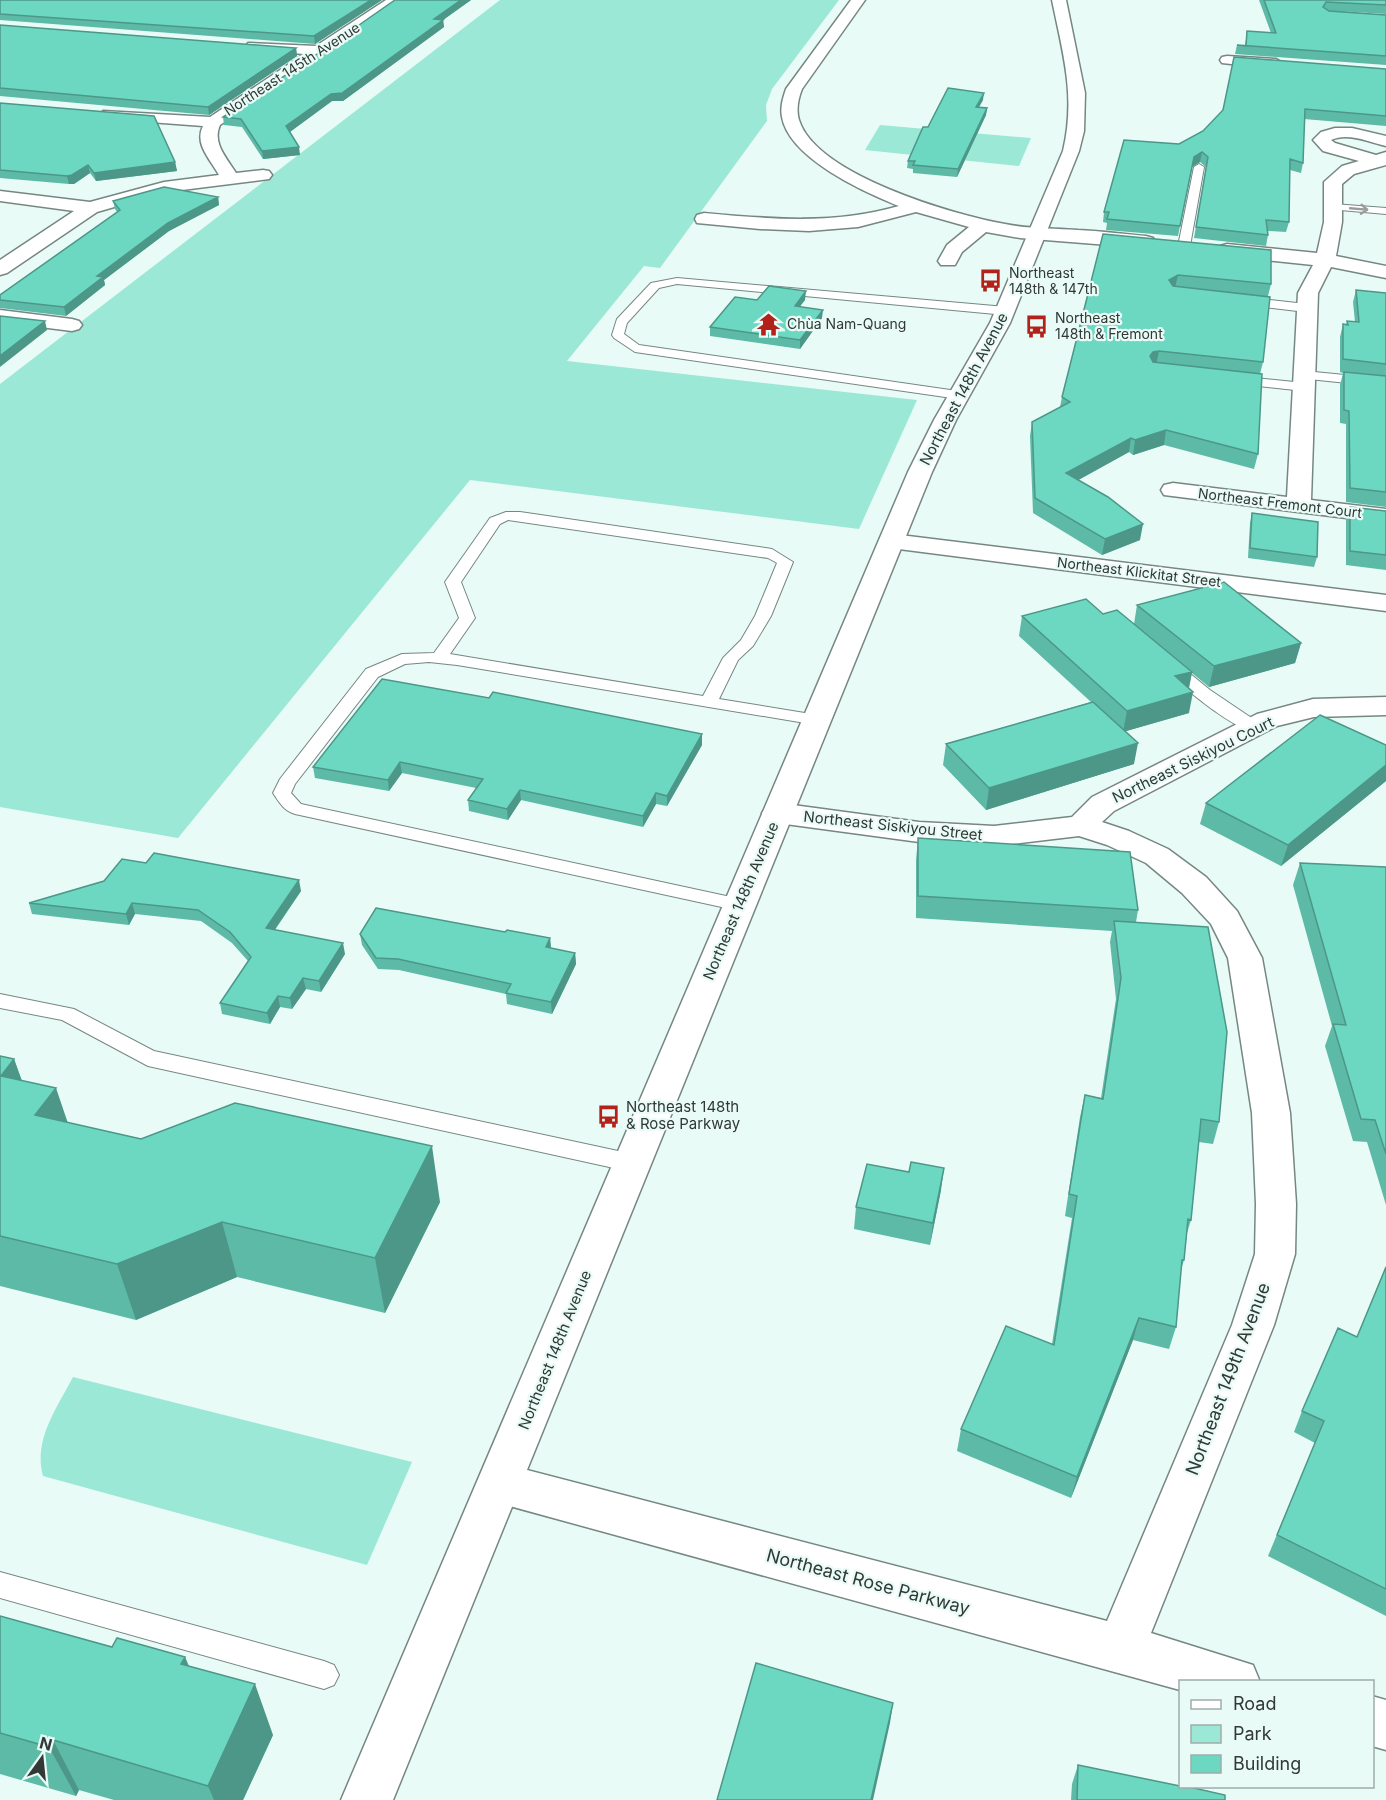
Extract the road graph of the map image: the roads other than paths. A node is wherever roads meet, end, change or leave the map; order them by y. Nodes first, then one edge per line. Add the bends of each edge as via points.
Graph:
1 (395, 0) edge
2 (858, 0) edge
3 (1059, 0) edge
4 (233, 45) edge
5 (321, 51) junction
6 (1227, 60) dead end
7 (1295, 65) edge
8 (90, 112) edge
9 (213, 122) junction
10 (1386, 141) edge
11 (1383, 160) edge
12 (1199, 167) edge
13 (263, 175) dead end
14 (230, 178) junction
15 (0, 196) edge
16 (91, 207) junction
17 (914, 207) junction
18 (1333, 207) junction
19 (1386, 211) edge
20 (704, 219) dead end
21 (983, 225) junction
22 (1039, 233) junction
23 (1184, 246) junction
24 (1325, 260) junction
25 (948, 261) dead end
26 (0, 269) edge
27 (1386, 272) edge
28 (1229, 300) edge
29 (1306, 308) junction
30 (1006, 311) junction
31 (0, 316) edge
32 (72, 325) dead end
33 (1224, 379) edge
34 (1304, 381) junction
35 (1386, 383) edge
36 (959, 395) junction
37 (1173, 489) dead end
38 (1299, 505) junction
39 (1386, 516) edge
40 (892, 542) junction
41 (1386, 603) edge
42 (439, 658) junction
43 (1161, 659) edge
44 (709, 701) junction
45 (1386, 706) edge
46 (817, 720) junction
47 (1253, 727) junction
48 (777, 813) junction
49 (1081, 826) junction
50 (740, 904) junction
51 (0, 1001) edge
52 (632, 1163) junction
53 (500, 1484) junction
54 (0, 1584) edge
55 (1120, 1648) junction
56 (324, 1675) dead end
57 (1228, 1680) edge
58 (368, 1800) edge

1 - 5 street, Northeast 145th Avenue
2 - 17 street via 794,89 790,102 792,124 824,159
3 - 22 street, Northeast 148th Avenue via 1077,80 1079,111 1071,151
4 - 5 street
5 - 9 street, Northeast 145th Avenue
6 - 7 street
8 - 9 street
9 - 14 street, Northeast 145th Avenue via 207,135 209,144
10 - 11 street via 1342,133 1320,140 1329,147
11 - 18 street via 1339,176 1333,182
12 - 23 lane
13 - 14 street
14 - 16 street via 164,187
15 - 16 street
16 - 26 street
17 - 20 street via 860,223 823,227
17 - 21 street
18 -> 19 lane
18 - 24 street
21 - 22 street
21 - 25 street via 954,249
22 - 23 street
22 - 30 street, Northeast 148th Avenue
23 - 24 street
24 - 27 street
24 - 29 street via 1308,293
28 - 29 lane
29 - 34 street
30 - 36 street, Northeast 148th Avenue
30 - 36 lane via 677,281 655,285 621,322 618,335 635,348
31 - 32 street
33 - 34 lane
34 - 35 lane
34 - 38 street
36 - 40 street, Northeast 148th Avenue via 920,472
37 - 38 street, Northeast Fremont Court
38 - 39 street, Northeast Fremont Court
40 - 41 street, Northeast Klickitat Street
40 - 46 street, Northeast 148th Avenue
42 - 44 lane
42 - 44 lane via 467,618 464,602 453,582 495,521 506,516 782,558 785,562 763,616 747,643 731,658
42 - 50 lane via 402,659 372,673 286,783 282,793 287,801 295,808
43 - 47 lane
44 - 46 lane
45 - 47 street, Northeast Siskiyou Court via 1313,708
46 - 48 street, Northeast 148th Avenue
47 - 49 street, Northeast Siskiyou Court via 1103,804
48 - 49 street, Northeast Siskiyou Street via 919,832 994,836
48 - 50 street, Northeast 148th Avenue
49 - 55 street, Northeast 149th Avenue via 1157,856 1194,885 1225,919 1245,958 1271,1113 1275,1192 1275,1254 1252,1325
50 - 52 street, Northeast 148th Avenue
51 - 52 lane via 67,1014 148,1058
52 - 53 street, Northeast 148th Avenue
53 - 55 street, Northeast Rose Parkway
53 - 58 street, Northeast 148th Avenue
54 - 56 lane
55 - 57 street, Northeast Rose Parkway

